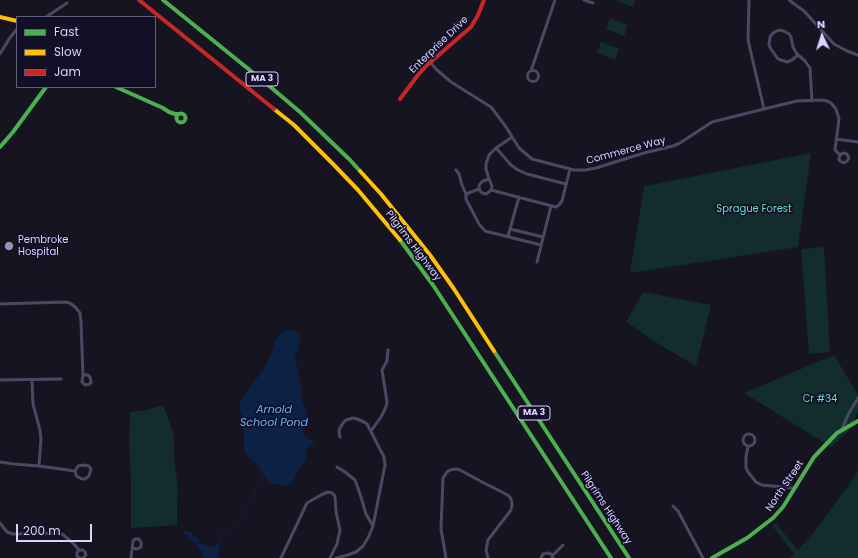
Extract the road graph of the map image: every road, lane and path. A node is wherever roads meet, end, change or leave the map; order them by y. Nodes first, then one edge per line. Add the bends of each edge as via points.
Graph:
1 (140, 0) edge
2 (163, 0) edge
3 (484, 0) edge
4 (554, 0) edge
5 (584, 0) edge
6 (749, 0) edge
7 (789, 0) edge
8 (67, 3) dead end
9 (593, 3) dead end
10 (48, 16) edge
11 (0, 17) edge
12 (16, 21) edge
13 (16, 30) edge
14 (0, 54) edge
15 (798, 55) junction
16 (858, 55) edge
17 (430, 62) junction
18 (531, 71) dead end
19 (45, 88) edge
20 (118, 88) edge
21 (400, 99) dead end
22 (812, 101) junction
23 (764, 109) junction
24 (169, 112) junction
25 (179, 114) junction
26 (177, 119) junction
27 (512, 137) junction
28 (836, 139) junction
29 (858, 142) edge
30 (0, 147) edge
31 (496, 148) junction
32 (840, 155) dead end
33 (570, 169) junction
34 (456, 170) dead end
35 (489, 179) junction
36 (566, 184) junction
37 (479, 189) junction
38 (491, 190) junction
39 (466, 194) junction
40 (519, 197) junction
41 (551, 206) junction
42 (510, 229) junction
43 (508, 236) junction
44 (544, 237) junction
45 (541, 245) junction
46 (537, 262) dead end
47 (0, 304) edge
48 (388, 350) dead end
49 (83, 375) dead end
50 (61, 379) dead end
51 (0, 380) edge
52 (32, 380) junction
53 (858, 398) edge
54 (858, 421) edge
55 (841, 430) junction
56 (371, 432) junction
57 (340, 437) dead end
58 (748, 446) junction
59 (0, 462) edge
60 (39, 466) junction
61 (337, 467) dead end
62 (75, 471) junction
63 (793, 488) junction
64 (673, 506) dead end
65 (0, 523) edge
66 (373, 526) junction
67 (563, 545) dead end
68 (132, 548) dead end
69 (79, 550) junction
70 (553, 557) edge
71 (80, 558) edge
72 (83, 558) edge
73 (131, 558) edge
74 (280, 558) edge
75 (330, 558) edge
76 (336, 558) edge
77 (446, 558) edge
78 (488, 558) edge
79 (542, 558) edge
80 (611, 558) edge
81 (629, 558) edge
82 (703, 558) edge
83 (712, 558) edge

1 - 80 main road, Pilgrims Highway / MA 3 via 294,126 336,166 384,220 427,276
2 - 81 main road, Pilgrims Highway / MA 3 via 300,112 381,194 450,284
3 - 17 main road, Enterprise Drive via 471,27
4 - 18 street
5 - 9 street
6 - 23 street via 748,40
7 - 16 street via 804,11 834,44
8 - 10 street
11 - 12 main road
13 - 14 street
15 - 15 street via 786,62 778,59 769,45 773,33 779,30 789,34
15 - 22 street via 810,68
17 - 21 main road, Enterprise Drive
17 - 27 street, Commerce Way via 451,82 492,107
19 - 30 main road
20 - 24 main road
22 - 23 street, Commerce Way via 792,102
22 - 28 street, Commerce Way via 827,101 836,109
23 - 33 street, Commerce Way via 712,122 672,146 596,168
24 - 25 main road
24 - 26 main road
25 - 26 main road
25 - 26 main road via 185,115 186,120 179,122
27 - 31 street
27 - 33 street, Commerce Way via 519,148 532,159
28 - 29 street
28 - 32 street, Commerce Way via 835,150
31 - 35 street via 487,160
31 - 36 street via 518,170
33 - 36 street
34 - 39 street
35 - 37 street via 483,181
35 - 38 street
36 - 41 street via 562,201 559,205
37 - 38 street via 486,194
37 - 39 street
38 - 40 street
39 - 43 street via 466,199 485,231
40 - 41 street
40 - 42 street
41 - 44 street
42 - 43 street
42 - 44 street
43 - 45 street
44 - 45 street
45 - 46 street
47 - 49 street via 65,302 75,306 81,319
48 - 56 street via 387,361 382,370 386,406
50 - 52 street
51 - 52 street
52 - 60 street via 33,408 41,438
53 - 55 street
54 - 55 main road, North Street
55 - 63 main road, North Street via 811,460
56 - 57 street via 364,422 350,419 341,425
56 - 66 street via 384,457 385,465
58 - 58 street via 743,442 746,434 753,435 755,441
58 - 63 street via 746,468 756,482 762,485
59 - 60 street
60 - 62 street
61 - 66 street via 355,480 366,514
62 - 62 street via 78,466 83,465 89,466 91,471 84,479 78,477
63 - 83 main road, North Street via 781,510 770,521
64 - 82 street
65 - 69 street via 7,532 13,534 62,534
66 - 76 street via 360,549 348,556
67 - 70 street
68 - 73 street
69 - 71 street via 77,556
69 - 72 street via 85,552
70 - 79 street via 545,553
74 - 75 street via 307,503 328,492 335,496 340,530
77 - 78 street via 441,529 444,478 448,470 456,469 509,496 511,501 511,510 488,540

